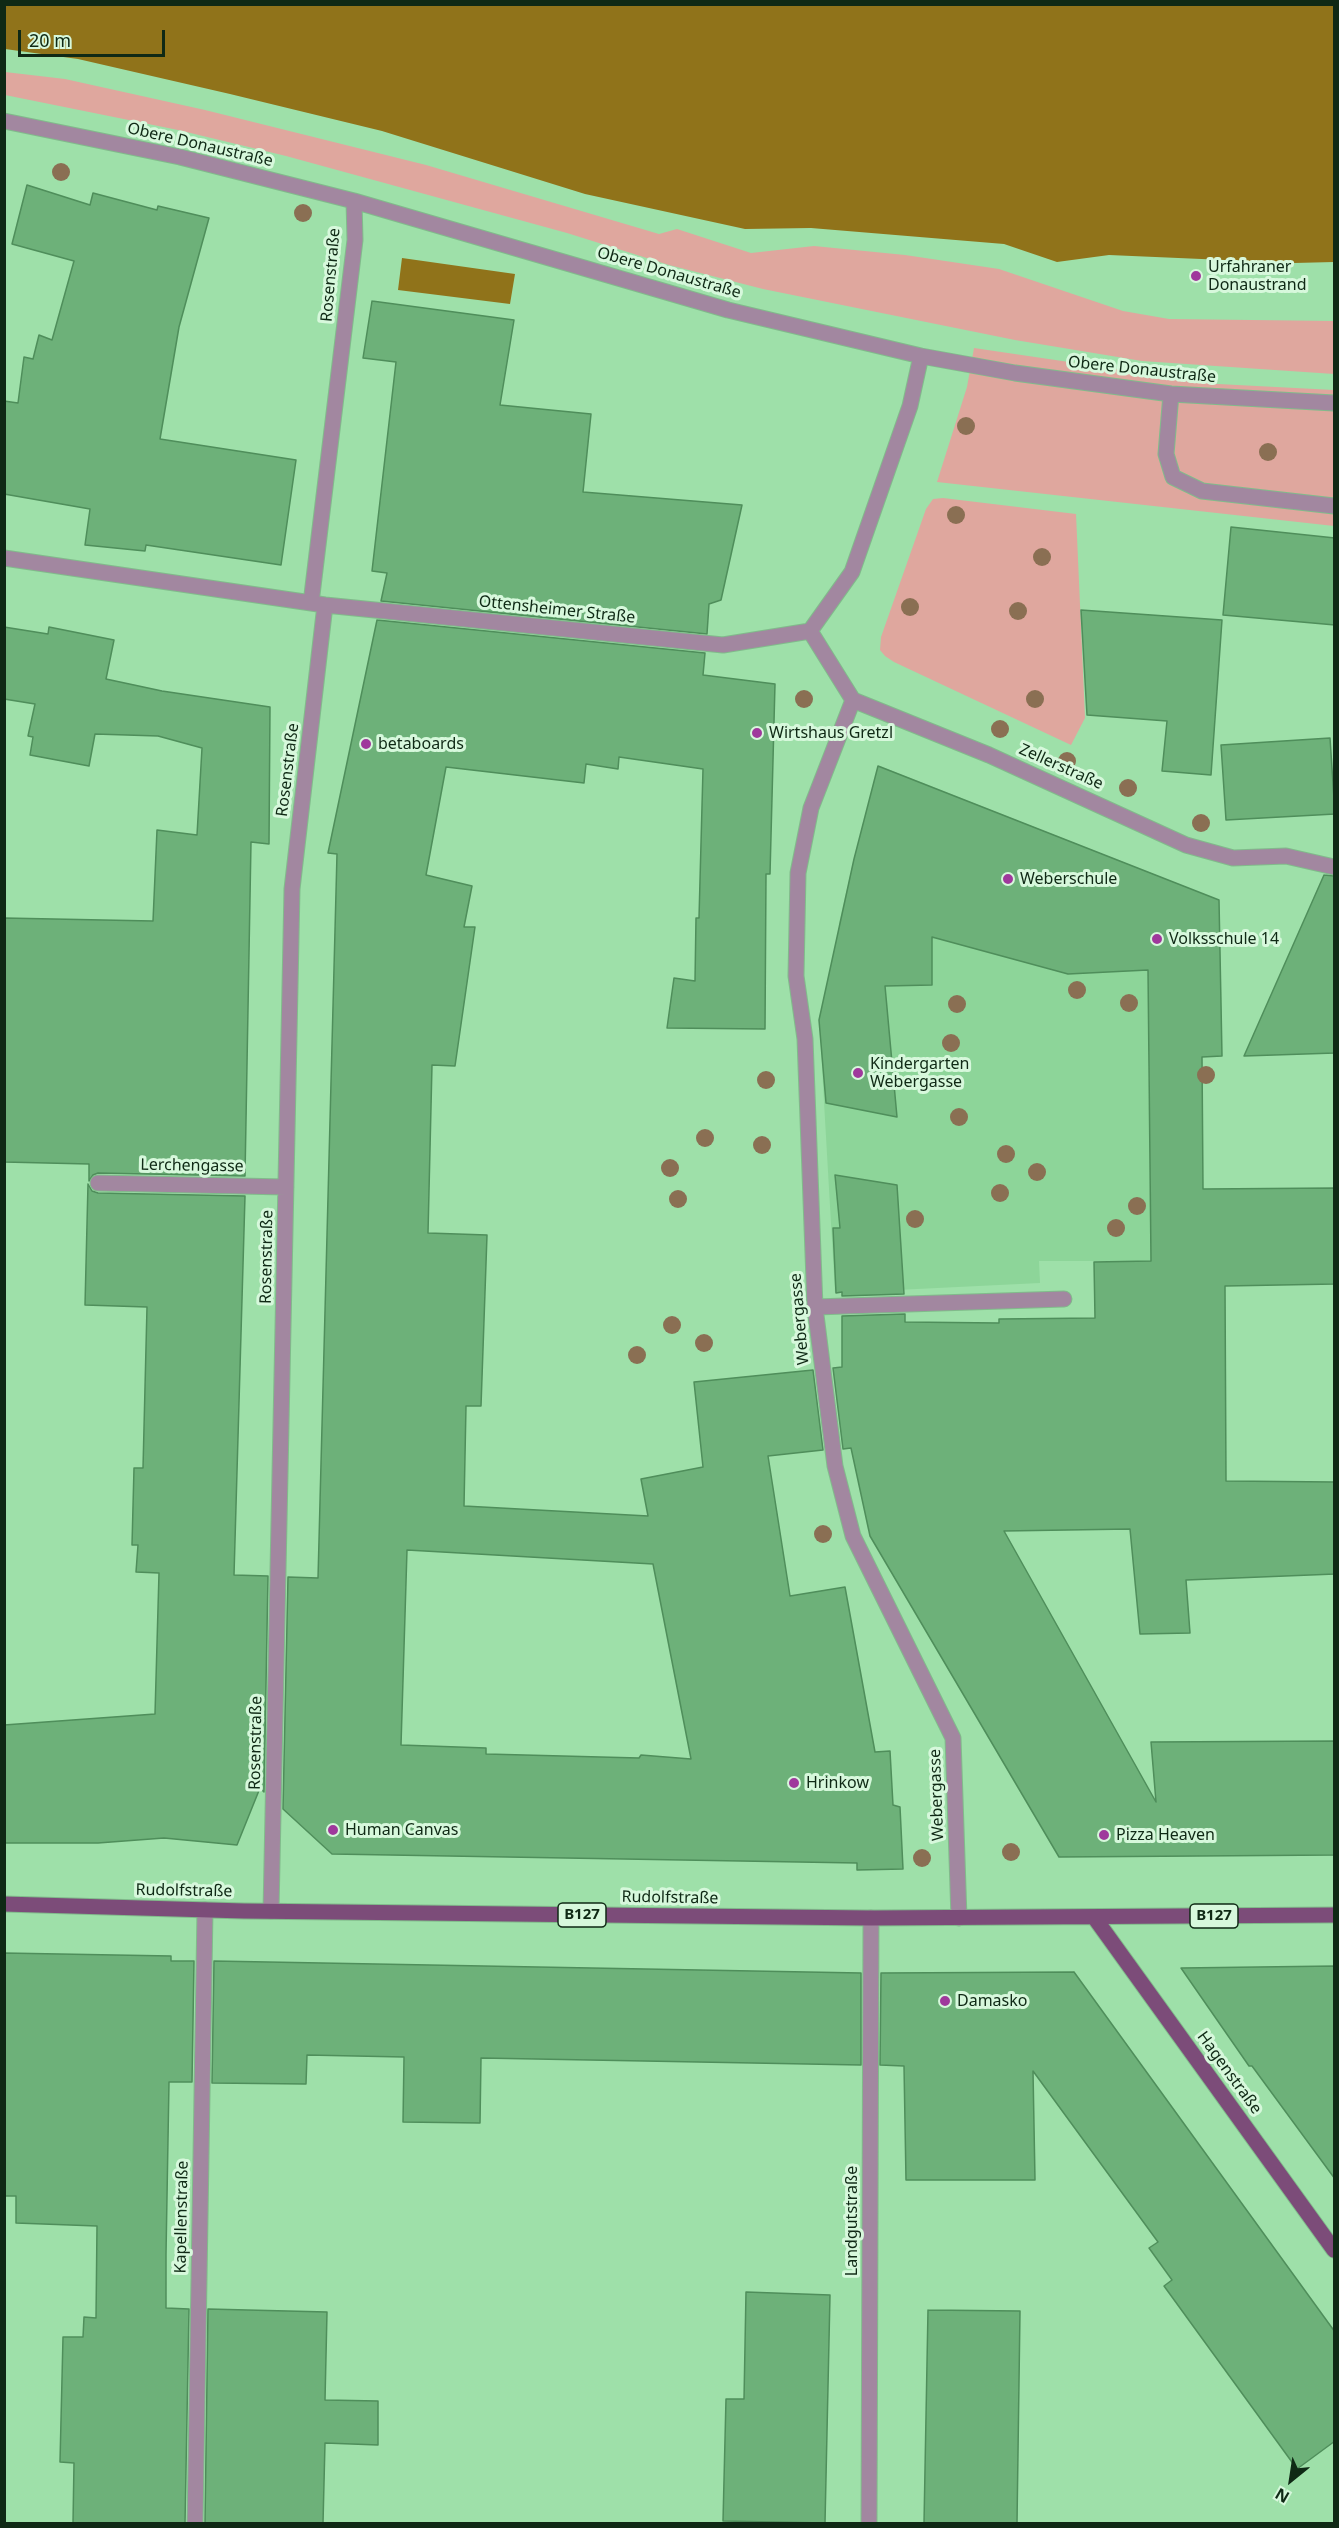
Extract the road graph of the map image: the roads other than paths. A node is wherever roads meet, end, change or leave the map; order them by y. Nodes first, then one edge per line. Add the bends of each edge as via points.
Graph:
1 (4, 121) edge
2 (354, 201) junction
3 (921, 356) junction
4 (1171, 394) junction
5 (1335, 403) edge
6 (1335, 507) edge
7 (4, 558) edge
8 (318, 604) junction
9 (810, 631) junction
10 (853, 699) junction
11 (1335, 867) edge
12 (98, 1183) dead end
13 (286, 1187) junction
14 (1064, 1299) dead end
15 (815, 1307) junction
16 (4, 1904) edge
17 (205, 1910) junction
18 (271, 1911) junction
19 (1335, 1915) edge
20 (1094, 1917) junction
21 (871, 1918) junction
22 (958, 1918) junction
23 (1335, 2250) edge
24 (195, 2523) edge
25 (869, 2523) edge

1 - 2 street, Obere Donaustraße via 180,157
2 - 3 street, Obere Donaustraße via 728,309
2 - 8 street, Rosenstraße via 355,240
3 - 4 street, Obere Donaustraße
3 - 9 street via 910,406 852,572
4 - 5 street, Obere Donaustraße
4 - 6 street via 1166,454 1173,477 1202,491
7 - 8 street, Ottensheimer Straße
8 - 9 street, Ottensheimer Straße via 723,645
8 - 13 street, Rosenstraße via 292,890
9 - 10 street
10 - 11 street, Zellerstraße via 1000,759 1186,845 1233,858 1286,856
10 - 15 street, Webergasse via 811,808 798,873 796,976 805,1039
12 - 13 street, Lerchengasse
13 - 18 street, Rosenstraße
14 - 15 street
15 - 22 street, Webergasse via 835,1466 853,1536 953,1738
16 - 17 main road, Rudolfstraße / B127
17 - 18 main road, Rudolfstraße / B127
17 - 24 street, Kapellenstraße
18 - 21 main road, Rudolfstraße / B127
19 - 20 main road, Rudolfstraße / B127
20 - 22 main road, Rudolfstraße / B127
20 - 23 main road, Hagenstraße
21 - 22 main road, Rudolfstraße / B127
21 - 25 street, Landgutstraße

